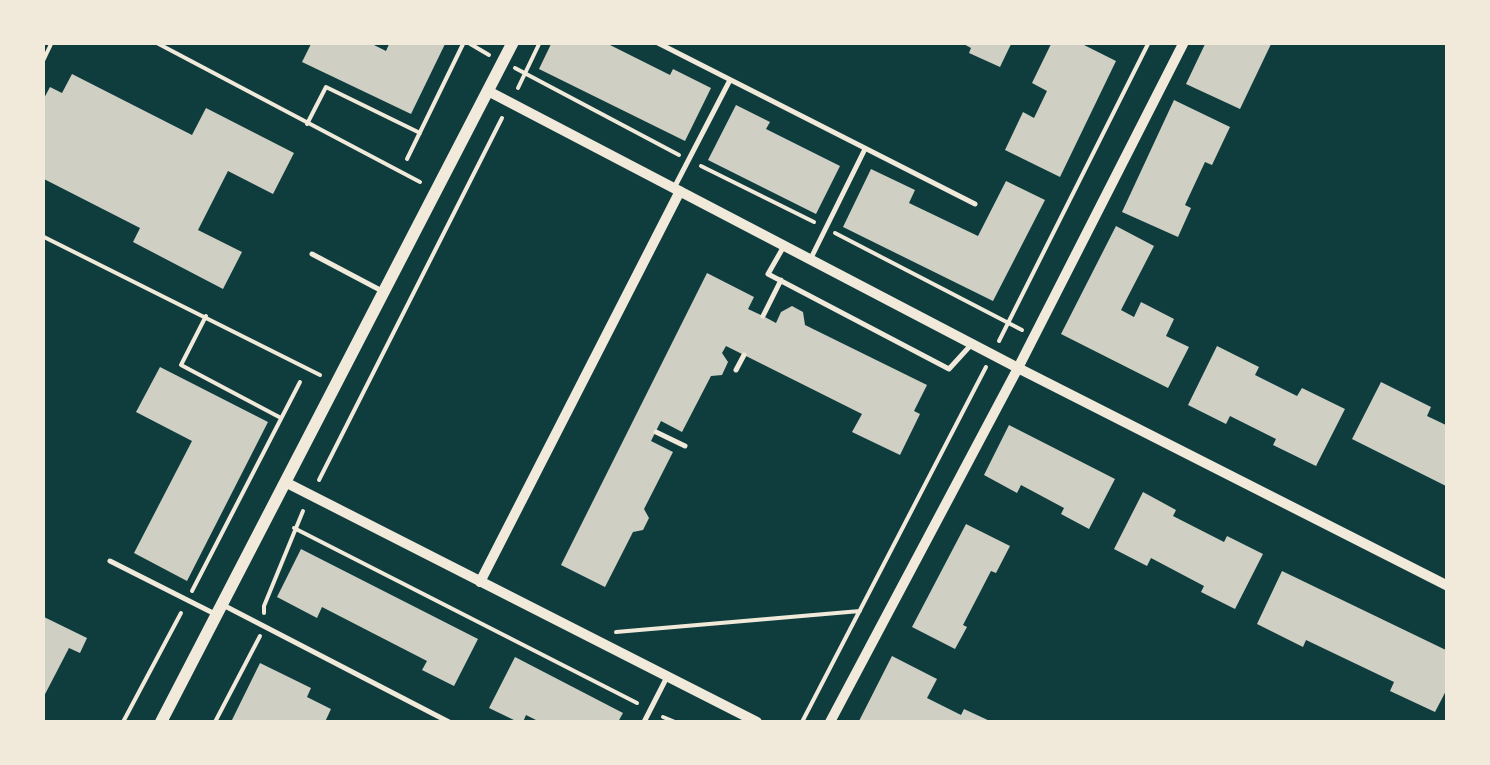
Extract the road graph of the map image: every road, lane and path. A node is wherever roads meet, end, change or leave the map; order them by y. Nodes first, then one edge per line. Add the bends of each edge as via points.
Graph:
1 (52, 42) edge
2 (155, 42) edge
3 (466, 42) edge
4 (513, 42) edge
5 (540, 42) edge
6 (656, 42) edge
7 (1149, 42) edge
8 (1184, 42) edge
9 (503, 62) junction
10 (42, 63) edge
11 (525, 73) junction
12 (730, 80) junction
13 (488, 91) junction
14 (510, 103) junction
15 (307, 124) junction
16 (420, 134) junction
17 (865, 148) junction
18 (407, 159) dead end
19 (689, 160) junction
20 (677, 190) junction
21 (437, 192) junction
22 (975, 204) dead end
23 (826, 228) junction
24 (42, 236) edge
25 (784, 246) junction
26 (312, 254) dead end
27 (810, 259) junction
28 (781, 280) junction
29 (384, 292) junction
30 (206, 316) junction
31 (763, 316) dead end
32 (1008, 323) junction
33 (1034, 336) junction
34 (972, 344) junction
35 (744, 355) dead end
36 (993, 355) junction
37 (1018, 368) junction
38 (736, 370) dead end
39 (300, 382) dead end
40 (338, 384) junction
41 (281, 418) junction
42 (656, 432) dead end
43 (685, 446) dead end
44 (288, 483) junction
45 (311, 495) junction
46 (294, 528) dead end
47 (110, 561) dead end
48 (480, 582) junction
49 (1448, 586) edge
50 (188, 600) junction
51 (220, 610) junction
52 (860, 611) junction
53 (583, 635) junction
54 (666, 677) junction
55 (650, 710) junction
56 (123, 722) edge
57 (161, 722) edge
58 (449, 722) edge
59 (644, 722) edge
60 (674, 722) edge
61 (757, 722) edge
62 (802, 722) edge
63 (830, 722) edge

1 - 10 path
2 - 15 path
3 - 9 path
3 - 16 path
4 - 9 street
5 - 11 path
6 - 12 lane
7 - 32 path
8 - 33 street
9 - 11 path
9 - 13 street
11 - 14 path
11 - 19 path
12 - 17 lane
12 - 19 lane
13 - 14 street
13 - 21 street
14 - 20 street
14 - 45 path
15 - 16 path via 326,87
15 - 21 path
16 - 18 path
17 - 22 lane
17 - 23 lane
19 - 20 lane
19 - 23 path
20 - 25 street
20 - 48 street
21 - 29 street
23 - 27 lane
23 - 32 path
24 - 30 path
25 - 27 street
25 - 28 lane via 768,274
26 - 29 lane
27 - 34 street
28 - 31 lane
28 - 34 lane via 949,369
29 - 40 street
30 - 40 path
30 - 41 path via 181,365
32 - 33 path
32 - 36 path
33 - 37 street
34 - 36 street
35 - 38 lane
36 - 37 street
36 - 52 path
37 - 49 street
37 - 63 street
39 - 41 path
40 - 44 street
41 - 50 path
42 - 43 lane
44 - 45 street
44 - 51 street
45 - 48 street
46 - 55 path
47 - 50 lane
48 - 53 street
50 - 51 lane
50 - 56 path
51 - 57 street
51 - 58 lane
52 - 53 path
52 - 62 path
53 - 54 street
54 - 55 lane
54 - 61 street
55 - 59 lane
55 - 60 path

